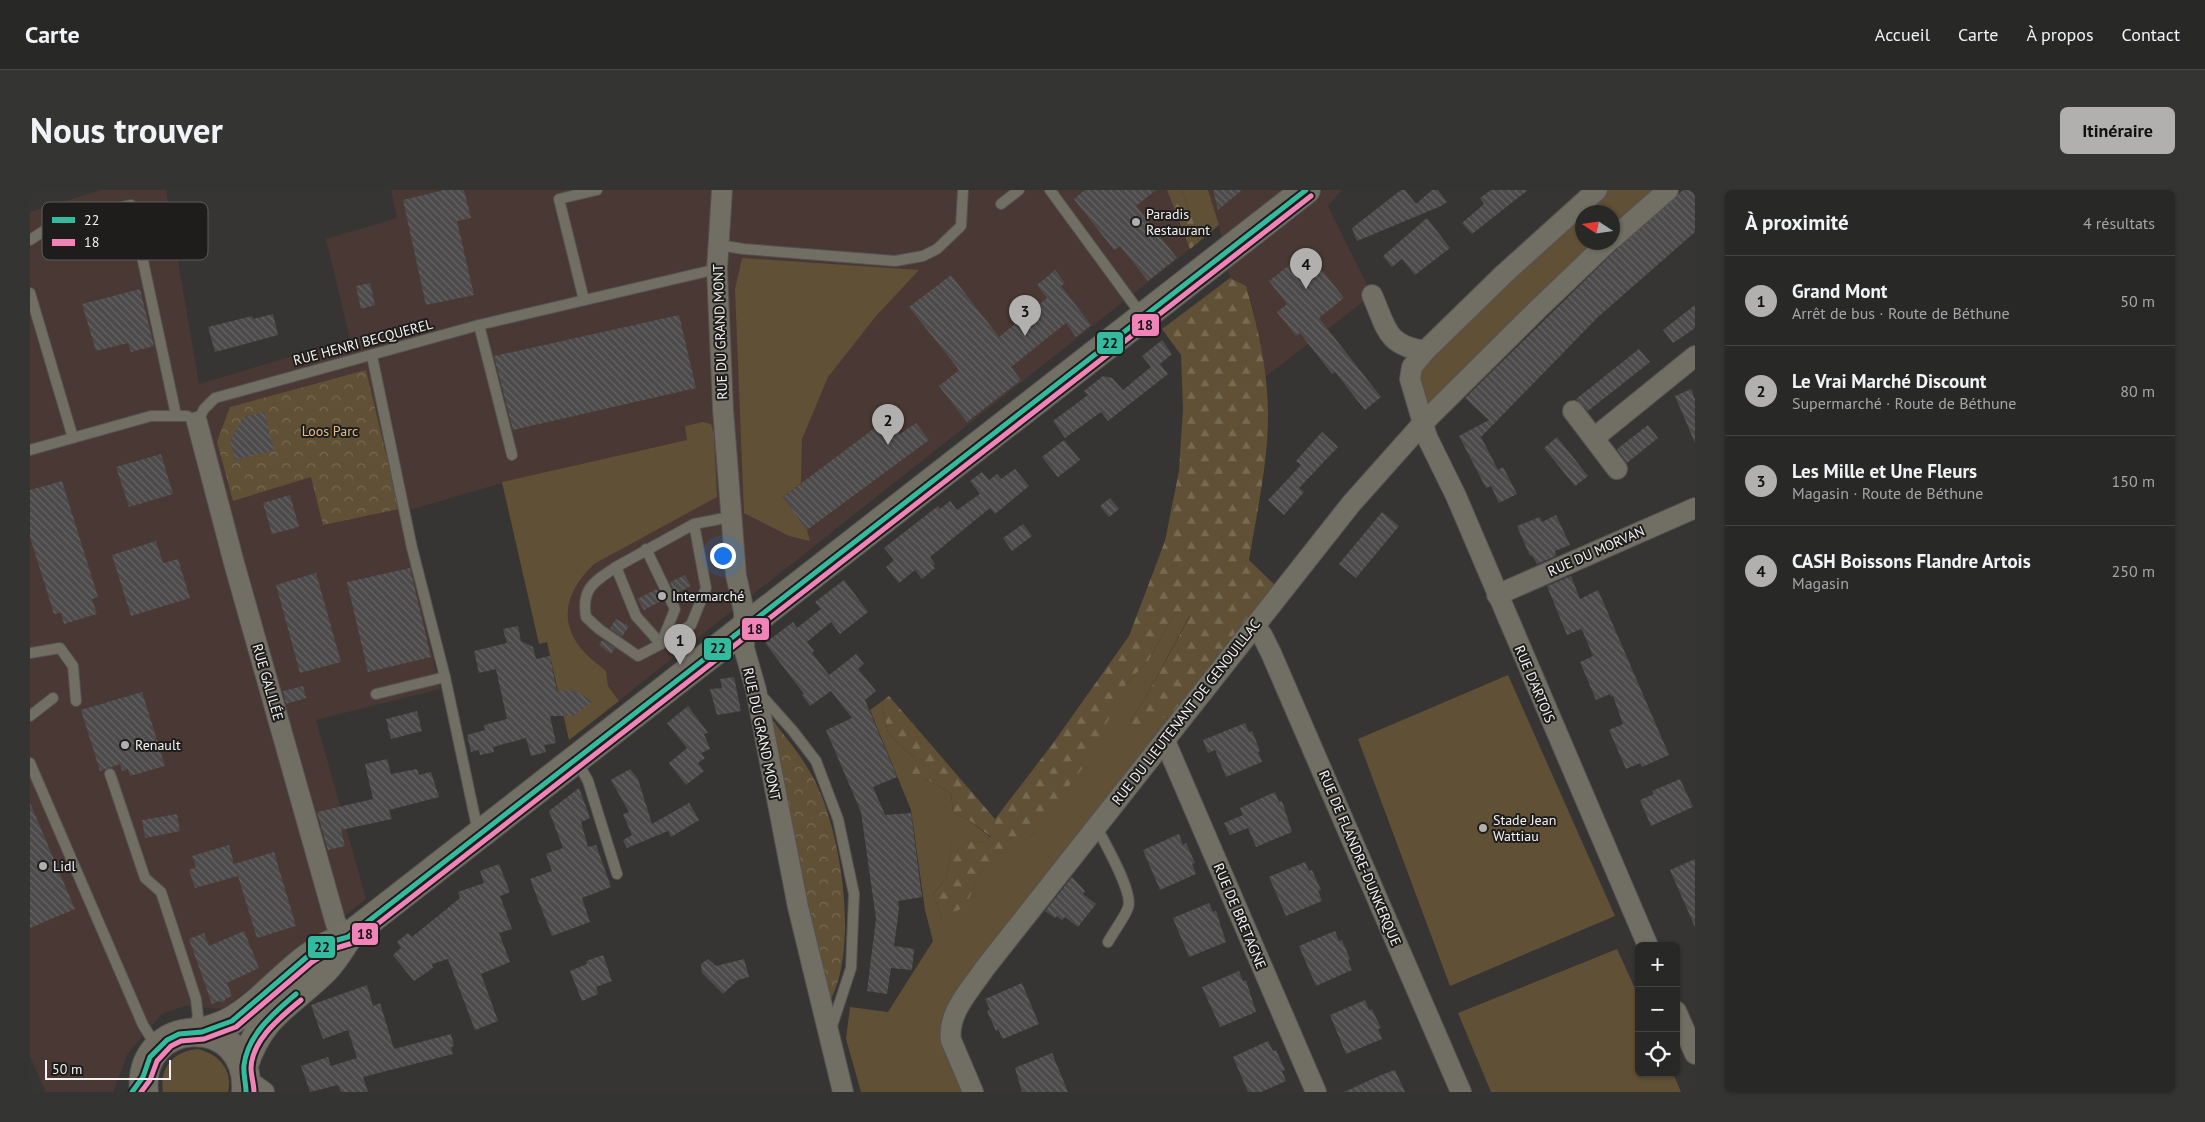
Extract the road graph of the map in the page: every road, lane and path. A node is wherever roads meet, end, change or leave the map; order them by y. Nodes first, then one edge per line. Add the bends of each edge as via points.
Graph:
1 (597, 190) edge
2 (722, 190) edge
3 (963, 190) edge
4 (1019, 190) edge
5 (1050, 190) edge
6 (1306, 190) edge
7 (1597, 190) edge
8 (1668, 190) edge
9 (1001, 204) dead end
10 (1620, 231) edge
11 (42, 232) edge
12 (30, 240) edge
13 (718, 245) junction
14 (1600, 250) edge
15 (143, 260) edge
16 (717, 269) junction
17 (30, 293) edge
18 (1372, 295) dead end
19 (584, 300) junction
20 (1144, 317) junction
21 (479, 325) junction
22 (1425, 351) junction
23 (372, 356) junction
24 (1695, 356) edge
25 (1573, 411) dead end
26 (176, 415) junction
27 (197, 422) junction
28 (1424, 422) junction
29 (73, 438) junction
30 (1594, 438) junction
31 (30, 450) edge
32 (512, 455) dead end
33 (1617, 469) dead end
34 (1695, 508) edge
35 (730, 517) junction
36 (694, 524) junction
37 (646, 549) junction
38 (616, 567) junction
39 (1497, 595) junction
40 (1254, 626) junction
41 (744, 630) junction
42 (661, 644) junction
43 (30, 653) edge
44 (445, 676) junction
45 (756, 690) junction
46 (376, 694) dead end
47 (53, 698) dead end
48 (76, 701) dead end
49 (30, 716) edge
50 (1165, 741) junction
51 (576, 760) junction
52 (30, 763) edge
53 (110, 774) dead end
54 (1096, 826) junction
55 (479, 836) junction
56 (617, 874) dead end
57 (348, 938) junction
58 (1108, 942) dead end
59 (1646, 942) edge
60 (1680, 1020) edge
61 (197, 1032) junction
62 (828, 1037) junction
63 (157, 1048) junction
64 (1695, 1054) edge
65 (250, 1082) edge
66 (140, 1087) edge
67 (843, 1092) edge
68 (973, 1092) edge
69 (1316, 1092) edge
70 (1461, 1092) edge

1 - 19 lane via 559,200
2 - 13 street, RUE DU GRAND MONT
3 - 13 lane via 961,226 937,249 923,256 895,261
4 - 9 lane
5 - 20 lane
6 - 20 main road
7 - 22 street
8 - 10 street
11 - 12 lane
13 - 16 street, RUE DU GRAND MONT
14 - 28 street, RUE DU LIEUTENANT DE GENOUILLAC
15 - 26 lane
16 - 19 lane, RUE HENRI BECQUEREL
16 - 35 street, RUE DU GRAND MONT
17 - 29 lane
18 - 22 street via 1390,337 1404,348
19 - 21 lane, RUE HENRI BECQUEREL
20 - 41 main road
21 - 23 lane, RUE HENRI BECQUEREL
21 - 32 lane
22 - 28 street via 1412,367 1410,379
23 - 27 lane, RUE HENRI BECQUEREL via 215,398
23 - 44 lane via 412,548
24 - 30 street
25 - 30 street
26 - 27 lane via 187,416
26 - 29 lane via 151,416
27 - 57 street, RUE GALILÉE via 336,924
28 - 39 street, RUE D'ARTOIS via 1427,437 1456,496
28 - 40 street, RUE DU LIEUTENANT DE GENOUILLAC via 1351,504
29 - 31 lane
30 - 33 street
34 - 39 street, RUE DU MORVAN
35 - 36 lane
35 - 41 street, RUE DU GRAND MONT
36 - 37 lane
36 - 42 lane via 706,588 691,625
37 - 38 lane
37 - 42 lane via 675,609
38 - 42 lane via 636,616
38 - 42 lane via 595,581 585,594 586,617 638,656
39 - 59 street, RUE D'ARTOIS
40 - 50 street, RUE DU LIEUTENANT DE GENOUILLAC
40 - 70 street, RUE DE FLANDRE-DUNKERQUE via 1271,653
41 - 45 street, RUE DU GRAND MONT via 744,648
41 - 51 main road
43 - 48 lane via 60,648 73,666
44 - 46 lane
44 - 55 lane
45 - 62 street, RUE DU GRAND MONT via 796,897
45 - 62 lane via 794,731 816,761 838,819 854,894 851,968
47 - 49 lane
50 - 54 street, RUE DU LIEUTENANT DE GENOUILLAC
50 - 69 street, RUE DE BRETAGNE
51 - 55 main road
51 - 56 lane via 588,781
52 - 63 lane via 143,1025
53 - 61 lane via 145,878 161,892 196,999
54 - 58 lane via 1128,895 1129,907
54 - 68 street, RUE DU LIEUTENANT DE GENOUILLAC via 985,968 952,1020 951,1040
55 - 57 main road
57 - 61 main road via 330,942 308,956 232,1020
57 - 65 main road via 326,968 268,1018 250,1047
60 - 64 street
61 - 63 main road via 167,1040
61 - 65 main road via 213,1035 228,1043 239,1055
62 - 67 street, RUE DU GRAND MONT
63 - 66 main road via 150,1057

